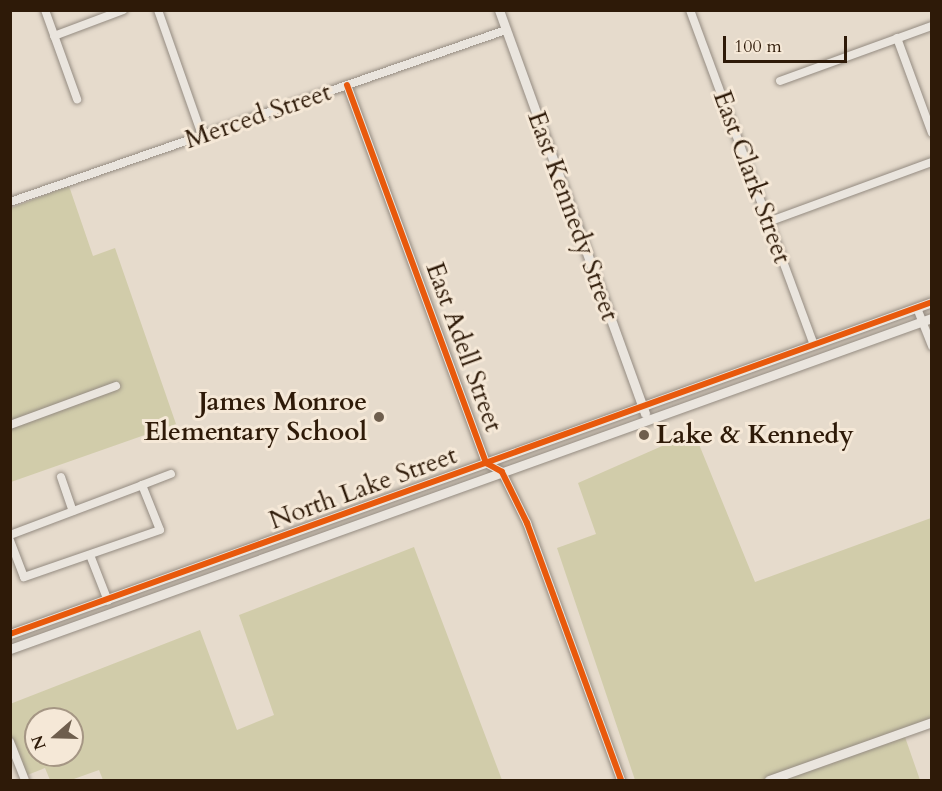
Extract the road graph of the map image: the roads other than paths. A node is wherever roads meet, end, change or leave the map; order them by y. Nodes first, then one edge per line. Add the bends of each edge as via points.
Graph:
1 (45, 10) edge
2 (123, 10) edge
3 (158, 10) edge
4 (499, 10) edge
5 (690, 10) edge
6 (932, 26) edge
7 (506, 30) junction
8 (54, 36) junction
9 (897, 38) junction
10 (780, 81) dead end
11 (347, 85) junction
12 (77, 99) dead end
13 (932, 133) edge
14 (202, 135) junction
15 (932, 162) edge
16 (10, 202) edge
17 (768, 222) junction
18 (932, 302) edge
19 (917, 308) junction
20 (927, 319) edge
21 (813, 343) junction
22 (932, 346) edge
23 (116, 386) dead end
24 (643, 408) junction
25 (648, 421) junction
26 (10, 425) edge
27 (486, 464) junction
28 (502, 472) junction
29 (171, 474) dead end
30 (61, 477) dead end
31 (142, 485) junction
32 (73, 511) junction
33 (356, 511) junction
34 (375, 519) junction
35 (10, 535) edge
36 (10, 540) edge
37 (90, 555) junction
38 (108, 601) junction
39 (113, 614) junction
40 (10, 634) edge
41 (10, 649) edge
42 (932, 722) edge
43 (10, 742) edge
44 (24, 780) edge
45 (621, 780) edge
46 (769, 780) edge

1 - 8 street
2 - 8 street
3 - 14 street
4 - 7 street, East Kennedy Street
5 - 17 street, East Clark Street
6 - 9 street
7 - 11 street, Merced Street
7 - 24 street, East Kennedy Street
8 - 12 street
9 - 10 street
9 - 13 street
11 - 14 street, Merced Street
11 - 27 street, East Adell Street
14 - 16 street, Merced Street
15 - 17 street
17 - 21 street, East Clark Street
18 - 19 street, North Lake Street
19 - 20 street
19 - 21 street, North Lake Street
20 - 22 street
20 - 25 street, North Lake Street
21 - 24 street, North Lake Street
23 - 26 street
24 - 25 street, East Kennedy Street
24 - 27 street, North Lake Street
25 - 28 street, North Lake Street
27 - 28 street, East Adell Street
27 - 33 street, North Lake Street
28 - 34 street, North Lake Street
28 - 45 street via 527,523
29 - 31 street
30 - 32 street
31 - 32 street
31 - 37 street via 160,530
32 - 35 street
33 - 34 street
33 - 38 street, North Lake Street
34 - 39 street, North Lake Street
36 - 37 street via 24,577
37 - 38 street
38 - 39 street
38 - 40 street, North Lake Street
39 - 41 street, North Lake Street
42 - 46 street
43 - 44 street

